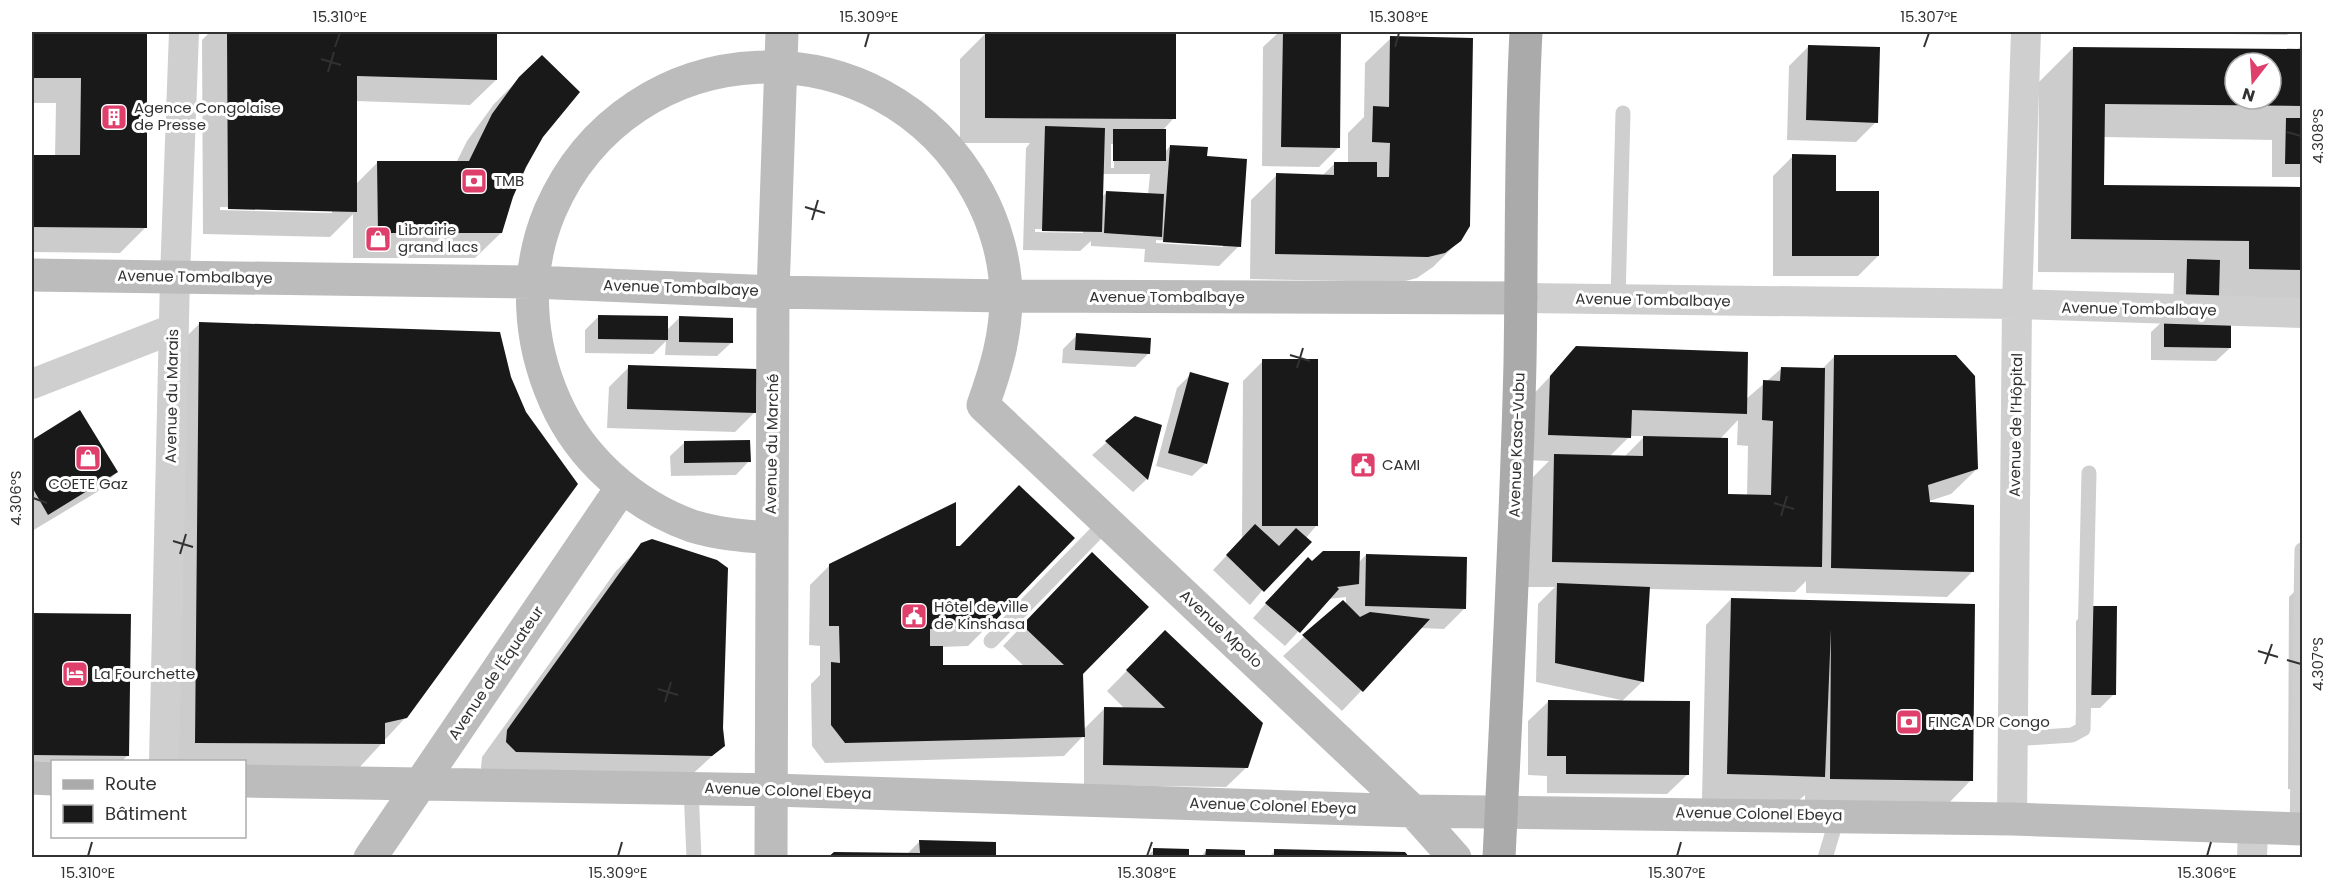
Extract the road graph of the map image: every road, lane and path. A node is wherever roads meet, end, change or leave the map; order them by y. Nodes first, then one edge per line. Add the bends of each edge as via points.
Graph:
1 (184, 32) edge
2 (782, 32) edge
3 (1526, 32) edge
4 (2026, 32) edge
5 (780, 66) junction
6 (1623, 113) dead end
7 (32, 275) edge
8 (174, 277) junction
9 (532, 282) junction
10 (773, 292) junction
11 (1006, 296) junction
12 (1521, 298) junction
13 (1618, 299) junction
14 (2017, 304) junction
15 (2302, 313) edge
16 (173, 328) junction
17 (32, 384) edge
18 (2089, 473) dead end
19 (622, 487) junction
20 (1107, 522) junction
21 (771, 538) junction
22 (2302, 550) edge
23 (991, 641) dead end
24 (2013, 739) junction
25 (164, 760) edge
26 (32, 778) edge
27 (51, 778) edge
28 (246, 781) edge
29 (421, 784) junction
30 (691, 788) junction
31 (774, 790) junction
32 (1413, 811) junction
33 (1501, 812) junction
34 (1838, 815) junction
35 (2012, 819) junction
36 (2300, 828) edge
37 (2253, 843) edge
38 (370, 858) edge
39 (694, 858) edge
40 (771, 858) edge
41 (1455, 858) edge
42 (1499, 858) edge
43 (1825, 858) edge

1 - 8 street, Avenue du Marais
2 - 5 street, Avenue du Marché
3 - 12 main road, Avenue Kasa-Vubu via 1521,133
4 - 14 street, Avenue de l’Hôpital
5 - 9 street via 728,69 678,83 632,107 593,142 562,183 542,232
5 - 10 street, Avenue du Marché
5 - 11 street via 824,72 866,86 905,108 939,137 967,172 988,210 1001,252
6 - 13 lane
7 - 8 street, Avenue Tombalbaye
8 - 9 street, Avenue Tombalbaye
8 - 16 street, Avenue du Marais
9 - 10 street, Avenue Tombalbaye
9 - 19 street via 532,329 543,374 562,417 589,455
10 - 11 street, Avenue Tombalbaye
10 - 21 street, Avenue du Marché
11 - 12 street, Avenue Tombalbaye
11 - 20 street, Avenue Mpolo via 1002,352 983,405
12 - 13 street, Avenue Tombalbaye
12 - 33 main road, Avenue Kasa-Vubu via 1516,510
13 - 14 street, Avenue Tombalbaye
14 - 15 street, Avenue Tombalbaye
14 - 24 street, Avenue de l’Hôpital
16 - 17 street
16 - 25 street, Avenue du Marais
18 - 24 lane via 2083,729 2072,735
19 - 21 street via 692,526 731,535
19 - 29 street, Avenue de l'Équateur
20 - 23 lane
20 - 32 street, Avenue Mpolo
21 - 31 street, Avenue du Marché
22 - 36 lane
24 - 35 street, Avenue de l’Hôpital
26 - 27 street
28 - 29 street, Avenue Colonel Ebeya
29 - 30 street, Avenue Colonel Ebeya
29 - 38 street, Avenue de l'Équateur
30 - 31 street, Avenue Colonel Ebeya
30 - 39 lane
31 - 32 street, Avenue Colonel Ebeya
31 - 40 street, Avenue du Marché
32 - 33 street, Avenue Colonel Ebeya
32 - 41 street, Avenue Mpolo
33 - 34 street, Avenue Colonel Ebeya
33 - 42 main road, Avenue Kasa-Vubu
34 - 35 street, Avenue Colonel Ebeya
34 - 43 lane
35 - 37 street, Avenue Colonel Ebeya
36 - 37 street, Avenue Colonel Ebeya

